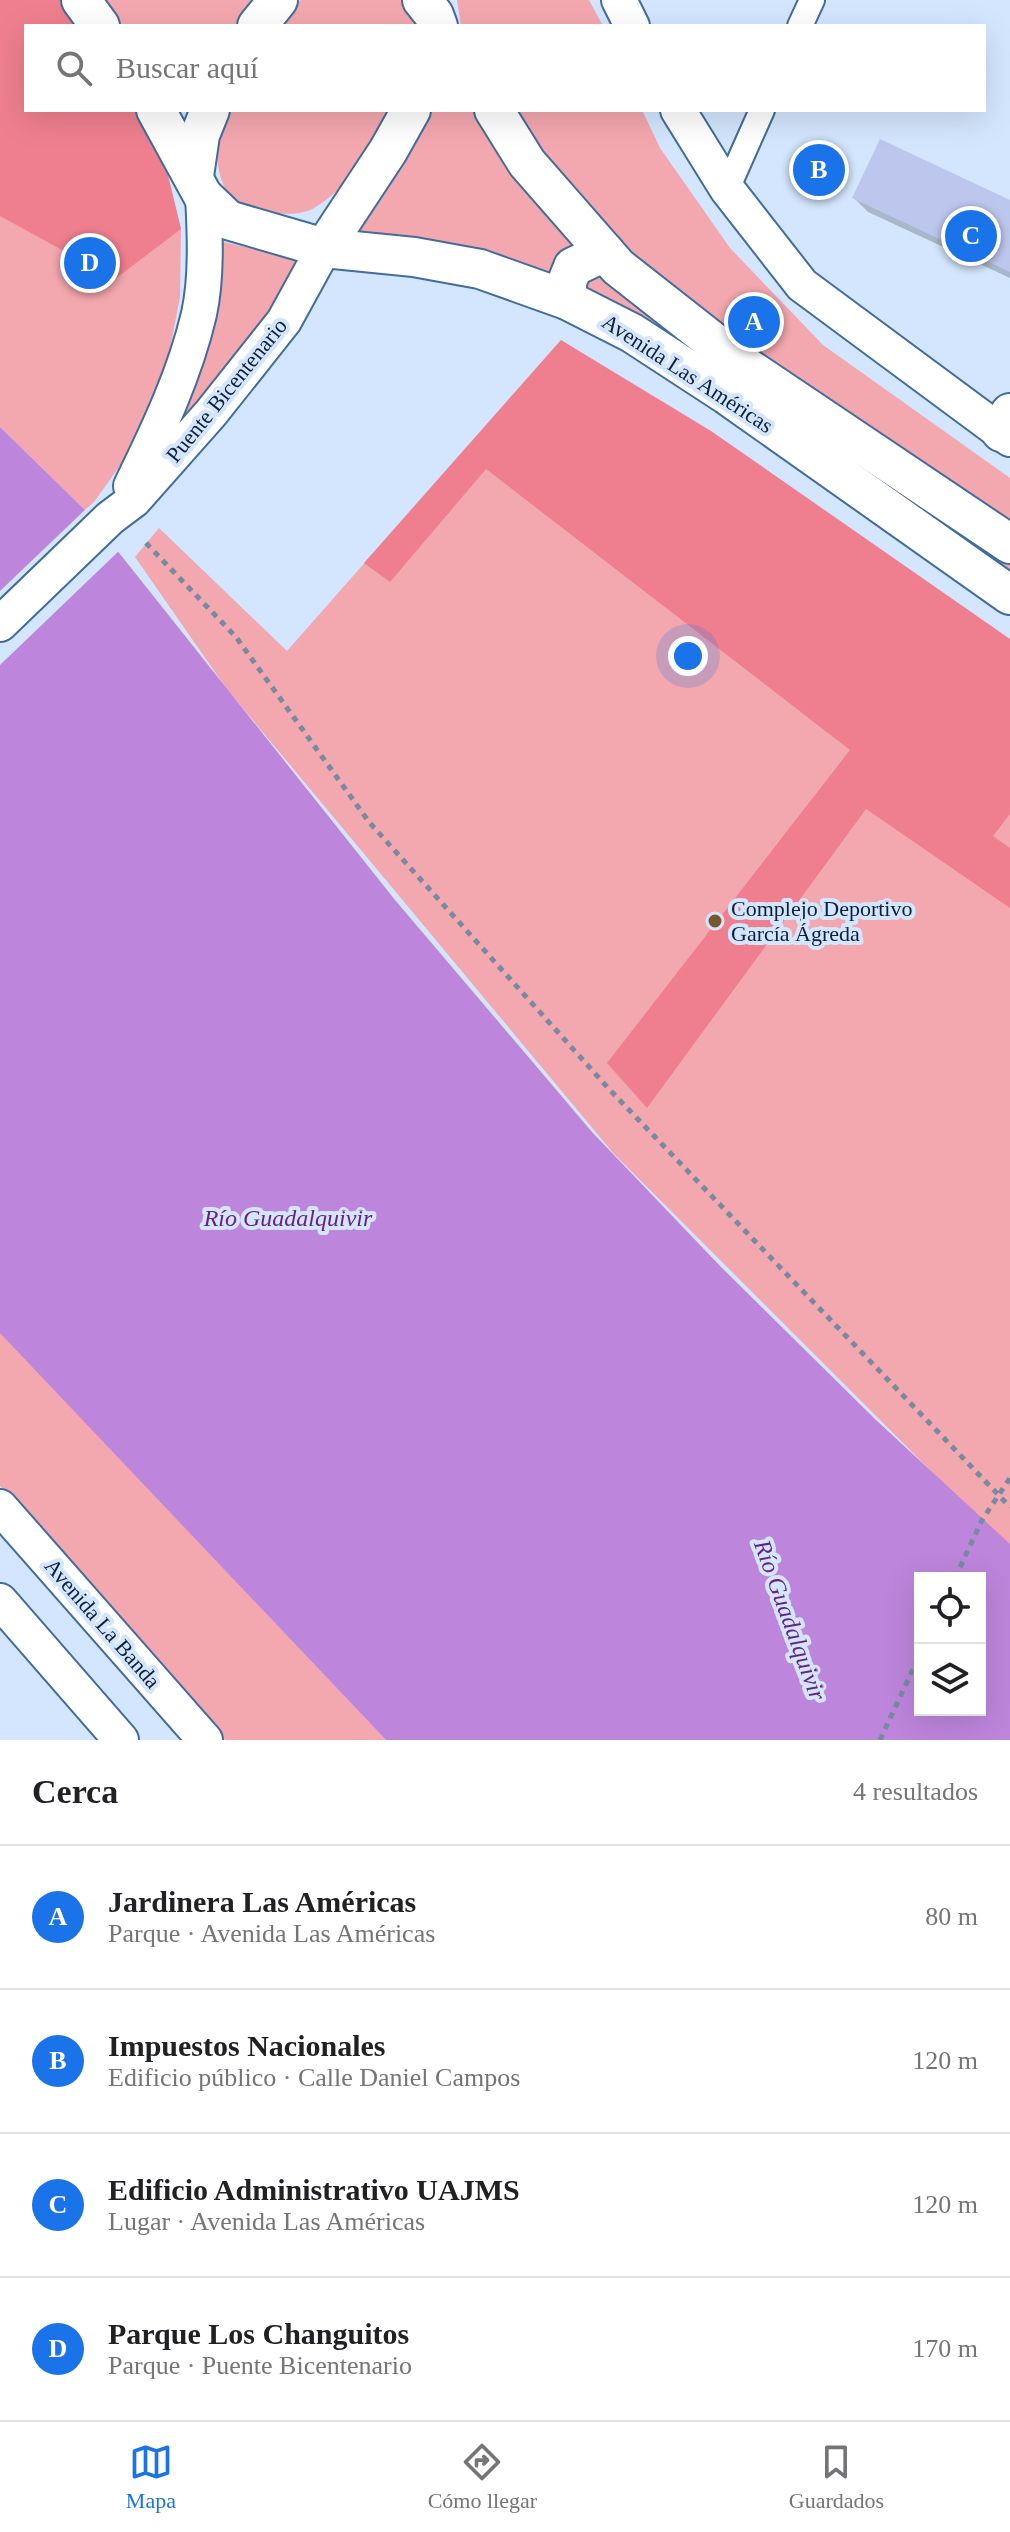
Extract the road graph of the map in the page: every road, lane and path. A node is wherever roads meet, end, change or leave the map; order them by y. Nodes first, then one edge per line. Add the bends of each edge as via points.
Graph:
1 (81, 0) edge
2 (278, 0) edge
3 (619, 0) edge
4 (812, 0) edge
5 (99, 24) edge
6 (259, 24) edge
7 (631, 24) edge
8 (801, 24) edge
9 (157, 112) edge
10 (209, 112) edge
11 (410, 112) edge
12 (495, 112) edge
13 (679, 112) edge
14 (761, 112) edge
15 (199, 186) junction
16 (727, 189) junction
17 (324, 248) junction
18 (605, 252) junction
19 (567, 300) junction
20 (1007, 428) edge
21 (110, 518) junction
22 (146, 543) dead end
23 (1010, 544) edge
24 (1010, 595) edge
25 (0, 624) edge
26 (1010, 1478) edge
27 (998, 1497) junction
28 (0, 1507) edge
29 (1010, 1507) edge
30 (958, 1572) edge
31 (0, 1601) edge
32 (914, 1667) edge
33 (121, 1740) edge
34 (205, 1740) edge
35 (880, 1740) edge

1 - 5 main road
2 - 6 main road
3 - 7 main road
4 - 8 street
9 - 15 main road
10 - 15 main road via 200,135
11 - 17 main road
12 - 18 main road, Avenida Las Américas via 527,163
13 - 16 main road
14 - 16 street
15 - 17 main road, Avenida Las Américas via 228,220
15 - 21 main road, Puente Bicentenario via 205,235 200,311 153,441
16 - 20 main road via 802,285
17 - 19 main road, Avenida Las Américas via 480,269
17 - 21 main road, Puente Bicentenario via 284,321 134,500
18 - 19 main road via 573,267
18 - 23 main road, Avenida Las Américas via 739,362
19 - 24 main road, Avenida Las Américas via 632,333 727,395
21 - 25 main road, Puente Bicentenario
22 - 27 path via 236,637 369,822 609,1089
26 - 27 path
27 - 29 path
27 - 30 path
28 - 34 main road, Avenida La Banda
31 - 33 main road
32 - 35 path

